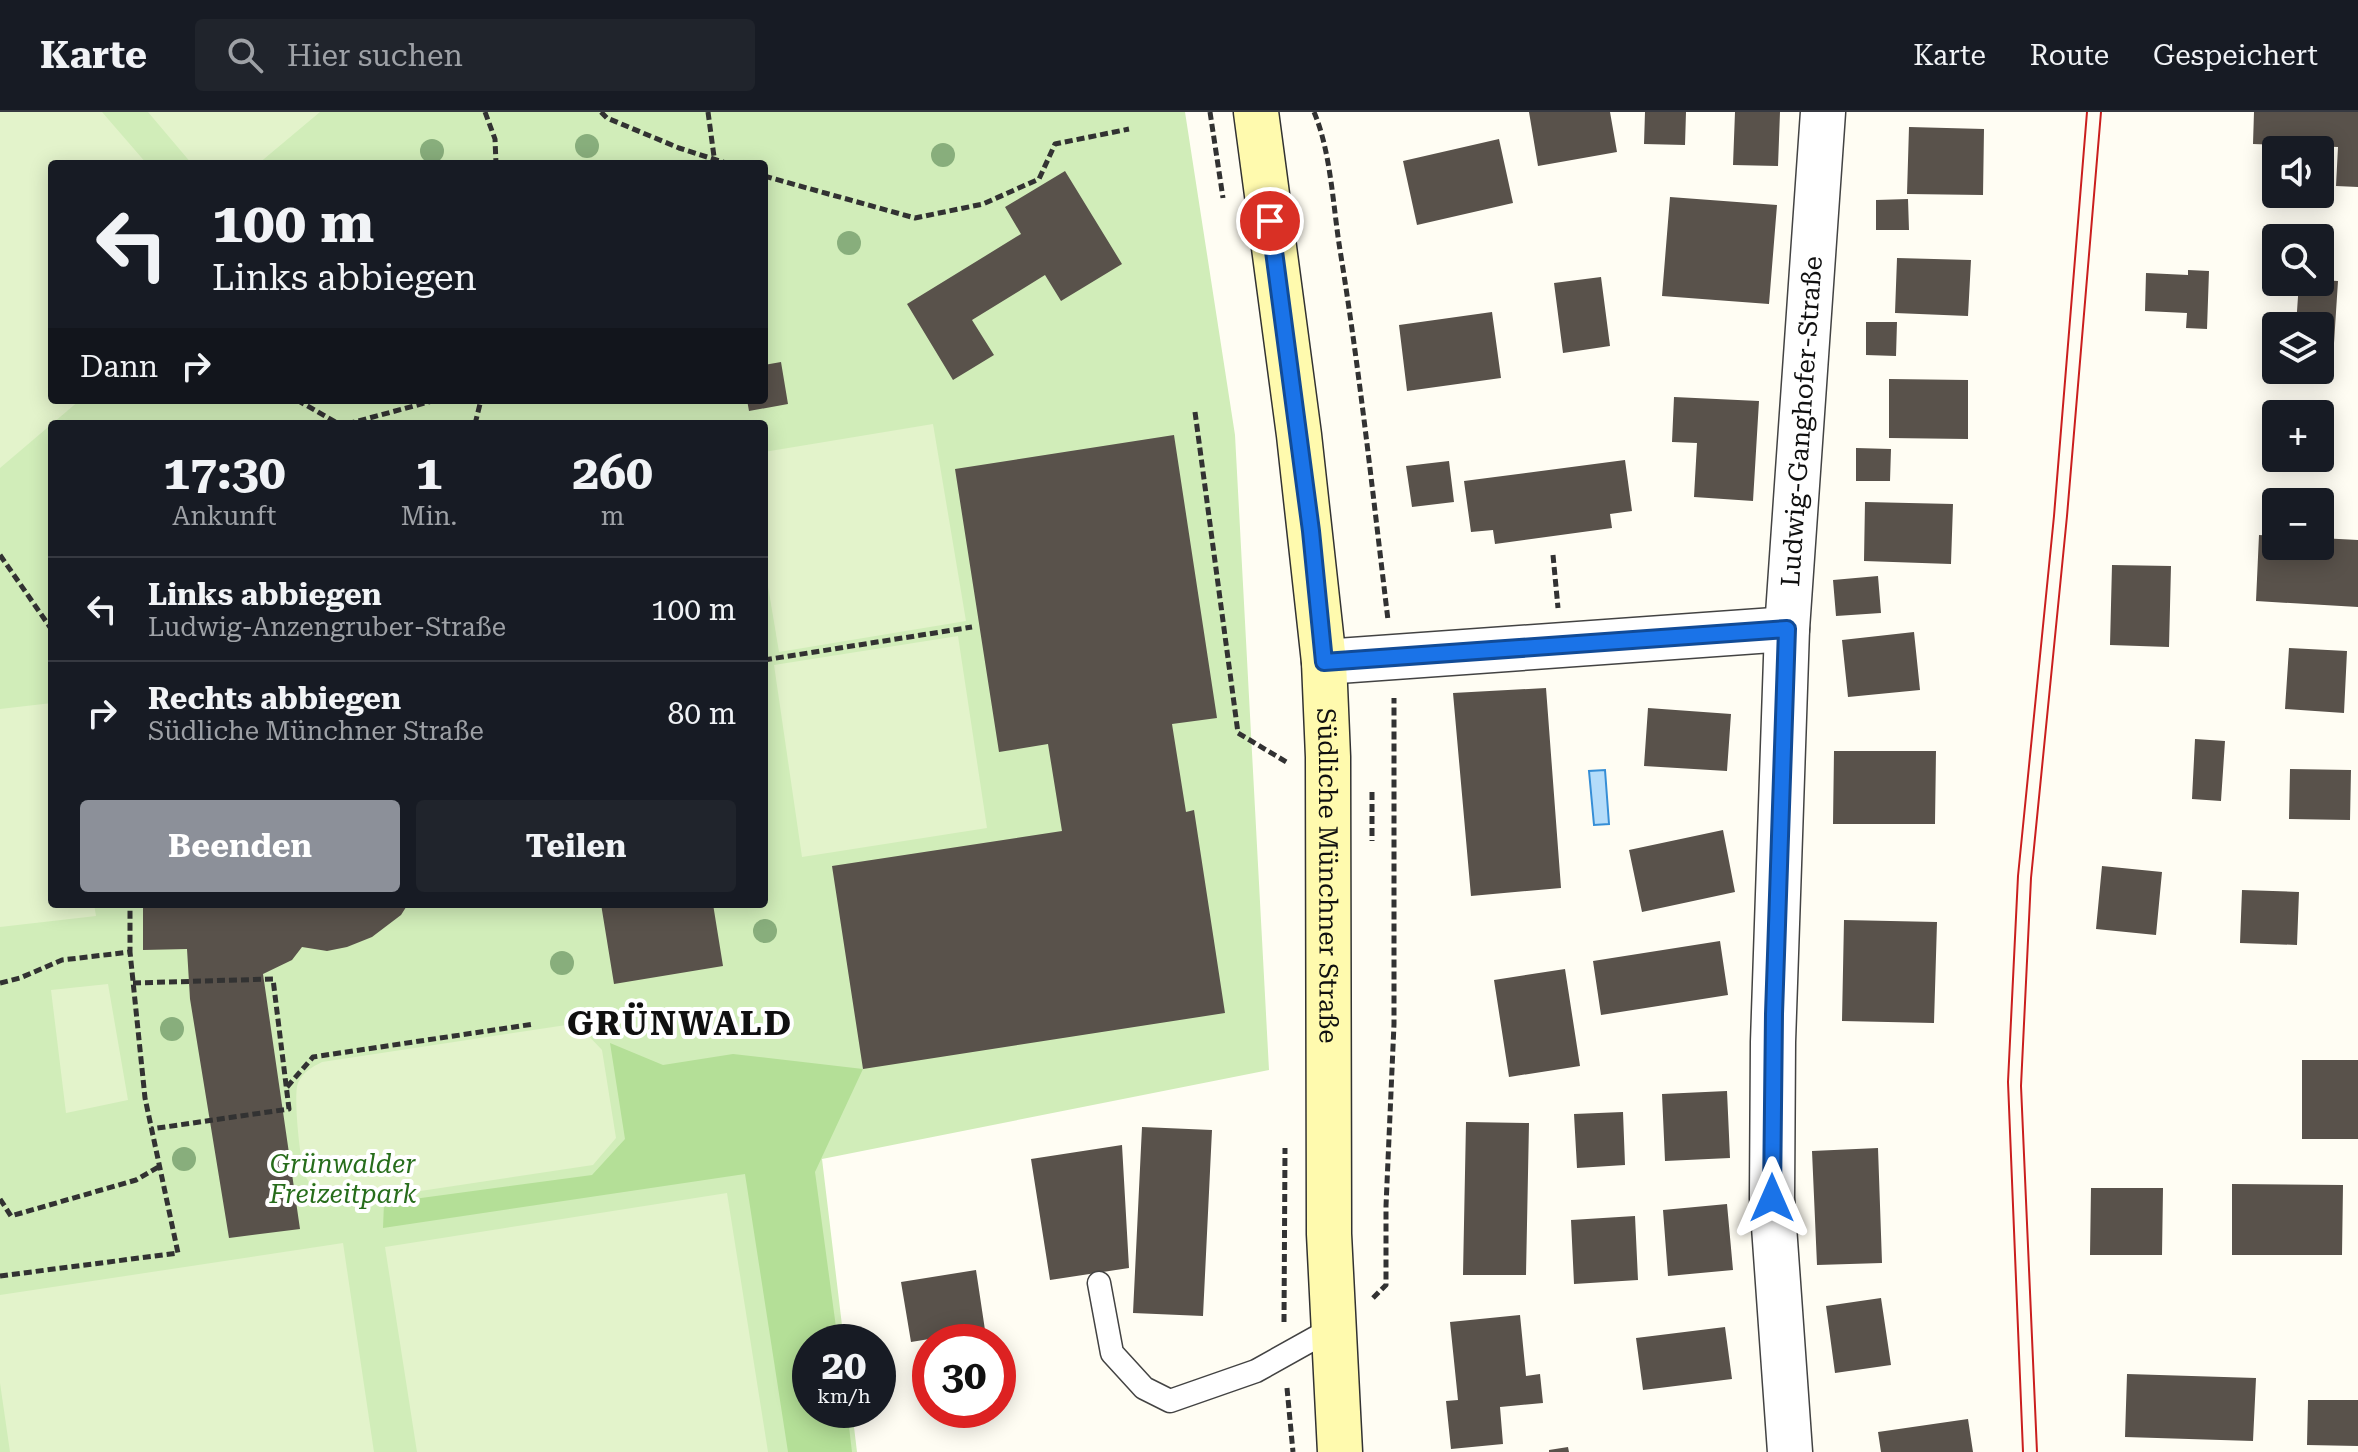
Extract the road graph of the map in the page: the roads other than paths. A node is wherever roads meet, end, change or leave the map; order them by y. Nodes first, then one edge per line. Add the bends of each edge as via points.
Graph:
1 (1256, 112) edge
2 (1823, 112) edge
3 (1787, 629) junction
4 (1324, 662) junction
5 (1099, 1283) dead end
6 (1333, 1328) junction
7 (1340, 1452) edge
8 (1790, 1452) edge

1 - 4 main road, Südliche Münchner Straße
2 - 3 street, Ludwig-Ganghofer-Straße
3 - 4 street
3 - 8 street, Ludwig-Ganghofer-Straße via 1772,1198
4 - 6 main road, Südliche Münchner Straße via 1301,756
5 - 6 lane via 1112,1353 1144,1388 1170,1401 1256,1371
6 - 7 main road, Südliche Münchner Straße

